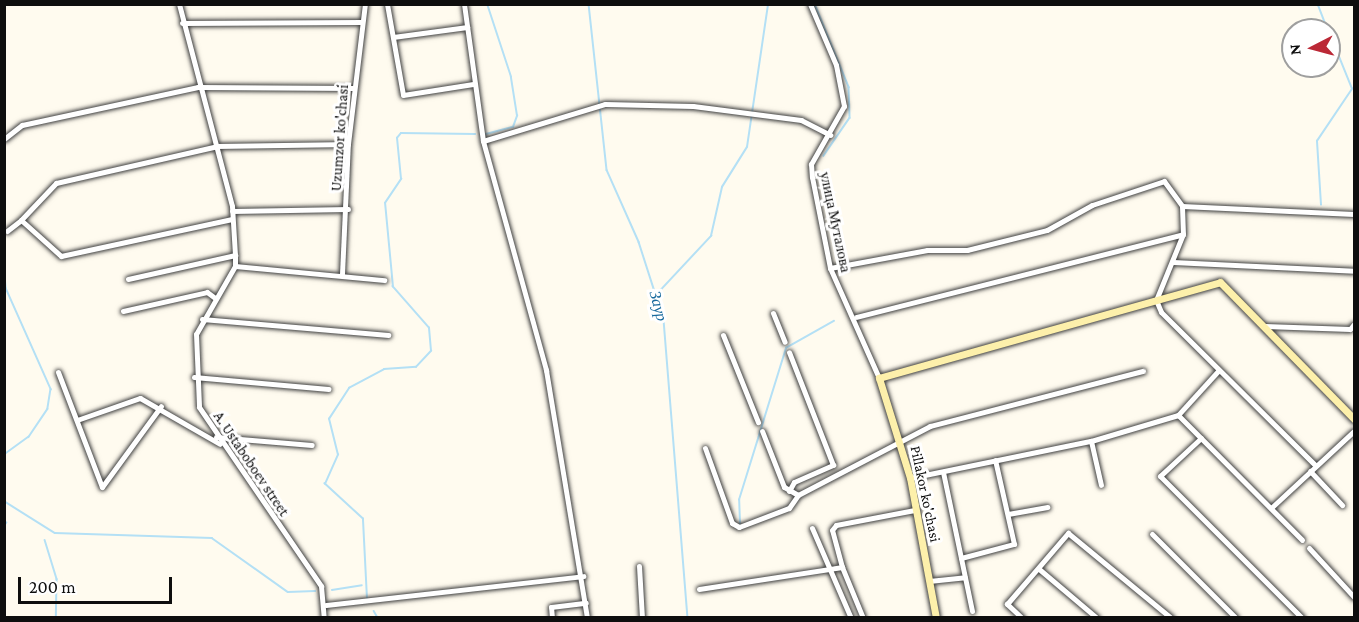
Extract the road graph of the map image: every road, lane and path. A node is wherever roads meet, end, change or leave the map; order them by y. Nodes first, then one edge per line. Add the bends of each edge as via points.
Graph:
1 (179, 4) edge
2 (365, 4) edge
3 (387, 4) edge
4 (464, 4) edge
5 (810, 4) edge
6 (362, 22) junction
7 (182, 23) junction
8 (467, 27) junction
9 (393, 37) junction
10 (473, 84) junction
11 (198, 87) junction
12 (354, 88) junction
13 (830, 135) junction
14 (4, 139) edge
15 (483, 141) junction
16 (348, 144) junction
17 (218, 146) junction
18 (1182, 206) junction
19 (348, 209) junction
20 (232, 211) junction
21 (1354, 214) edge
22 (232, 219) junction
23 (21, 220) junction
24 (7, 231) dead end
25 (1183, 234) junction
26 (235, 255) junction
27 (1173, 262) junction
28 (235, 267) junction
29 (830, 268) junction
30 (1354, 271) edge
31 (342, 274) junction
32 (128, 279) dead end
33 (384, 280) dead end
34 (214, 298) junction
35 (1156, 300) junction
36 (123, 311) dead end
37 (773, 313) dead end
38 (856, 317) junction
39 (202, 319) junction
40 (1354, 324) edge
41 (1265, 326) junction
42 (388, 335) dead end
43 (723, 335) dead end
44 (785, 342) dead end
45 (789, 352) dead end
46 (1143, 371) dead end
47 (1218, 371) junction
48 (58, 372) dead end
49 (194, 376) junction
50 (879, 378) junction
51 (328, 389) dead end
52 (161, 406) junction
53 (1178, 415) junction
54 (1354, 419) edge
55 (77, 420) junction
56 (758, 422) dead end
57 (1354, 431) edge
58 (762, 432) dead end
59 (216, 436) junction
60 (898, 438) junction
61 (1200, 438) junction
62 (1091, 441) junction
63 (221, 445) junction
64 (312, 445) dead end
65 (705, 448) dead end
66 (994, 460) junction
67 (1316, 466) junction
68 (1310, 471) junction
69 (943, 472) junction
70 (910, 478) junction
71 (1101, 485) dead end
72 (789, 491) junction
73 (798, 495) junction
74 (1342, 505) dead end
75 (1047, 507) dead end
76 (1271, 508) junction
77 (915, 510) junction
78 (1008, 514) junction
79 (812, 528) dead end
80 (1152, 534) dead end
81 (1302, 540) dead end
82 (1309, 548) dead end
83 (961, 558) junction
84 (639, 566) dead end
85 (829, 567) junction
86 (842, 567) junction
87 (1039, 569) junction
88 (583, 576) junction
89 (965, 577) junction
90 (928, 581) junction
91 (699, 589) dead end
92 (1354, 597) edge
93 (586, 603) junction
94 (326, 605) junction
95 (972, 611) dead end
96 (1236, 617) edge
97 (1301, 617) edge
98 (324, 618) edge
99 (552, 618) edge
100 (587, 618) edge
101 (642, 618) edge
102 (851, 618) edge
103 (863, 618) edge
104 (936, 618) edge
105 (1022, 618) edge
106 (1097, 618) edge
107 (1171, 618) edge

1 - 7 street
2 - 6 street, Uzumzor ko'chasi
3 - 9 street
4 - 8 street
5 - 13 street, улица Муталова via 836,65 844,101
6 - 7 street
6 - 12 street, Uzumzor ko'chasi
7 - 11 street
8 - 9 street
8 - 10 street
9 - 10 street via 404,95
10 - 15 street
11 - 12 street
11 - 14 street via 22,124
11 - 17 street
12 - 16 street, Uzumzor ko'chasi
13 - 15 street via 801,120 693,106 605,104 508,137
13 - 29 street, улица Муталова via 812,164
15 - 88 street via 546,370
16 - 17 street
16 - 19 street, Uzumzor ko'chasi
17 - 20 street
17 - 23 street via 56,183
18 - 21 street
18 - 25 street
18 - 29 street via 1161,180 1092,205 1047,230 968,250 927,250
19 - 20 street
19 - 31 street, Uzumzor ko'chasi
20 - 22 street
22 - 23 street via 61,256
22 - 26 street
23 - 24 street
25 - 27 street
25 - 38 street
26 - 28 street
26 - 32 street
27 - 30 street
27 - 35 street
28 - 31 street
28 - 34 street, A. Ustaboboev street
29 - 38 street, улица Муталова via 842,299
31 - 33 street
34 - 36 street via 207,292
34 - 39 street, A. Ustaboboev street
35 - 41 street via 1220,282
35 - 47 street
35 - 50 street
37 - 44 street
38 - 50 street, улица Муталова
39 - 42 street
39 - 49 street, A. Ustaboboev street
40 - 41 street via 1350,329
41 - 54 street
43 - 56 street
45 - 72 street via 833,465 794,482
46 - 60 street via 988,408
47 - 53 street
47 - 67 street
48 - 55 street
49 - 51 street
49 - 59 street, A. Ustaboboev street via 199,407
50 - 60 street, Pillakor ko'chasi
52 - 55 street via 140,398
52 - 55 street via 102,487
52 - 63 street via 185,428
53 - 61 street
53 - 62 street
57 - 67 street
58 - 72 street
59 - 63 street, A. Ustaboboev street
59 - 64 street
60 - 70 street, Pillakor ko'chasi
60 - 73 street via 885,451
61 - 76 street
61 - 97 street via 1160,476
62 - 66 street
62 - 71 street
63 - 94 street, A. Ustaboboev street via 321,586
65 - 73 street via 735,526 789,508
66 - 69 street
66 - 78 street
67 - 68 street
68 - 74 street
68 - 76 street
69 - 70 street
69 - 83 street
70 - 77 street, Pillakor ko'chasi
72 - 73 street
75 - 78 street
76 - 81 street
77 - 86 street via 836,525 832,530
77 - 90 street, Pillakor ko'chasi
78 - 83 street via 1014,544
79 - 85 street
80 - 96 street
82 - 92 street
83 - 89 street
84 - 101 street
85 - 86 street
85 - 91 street
85 - 102 street
86 - 103 street
87 - 105 street via 1007,604
87 - 106 street
87 - 107 street via 1068,533
88 - 93 street
88 - 94 street
89 - 90 street
89 - 95 street
90 - 104 street, Pillakor ko'chasi
93 - 99 street via 551,607
93 - 100 street
94 - 98 street

